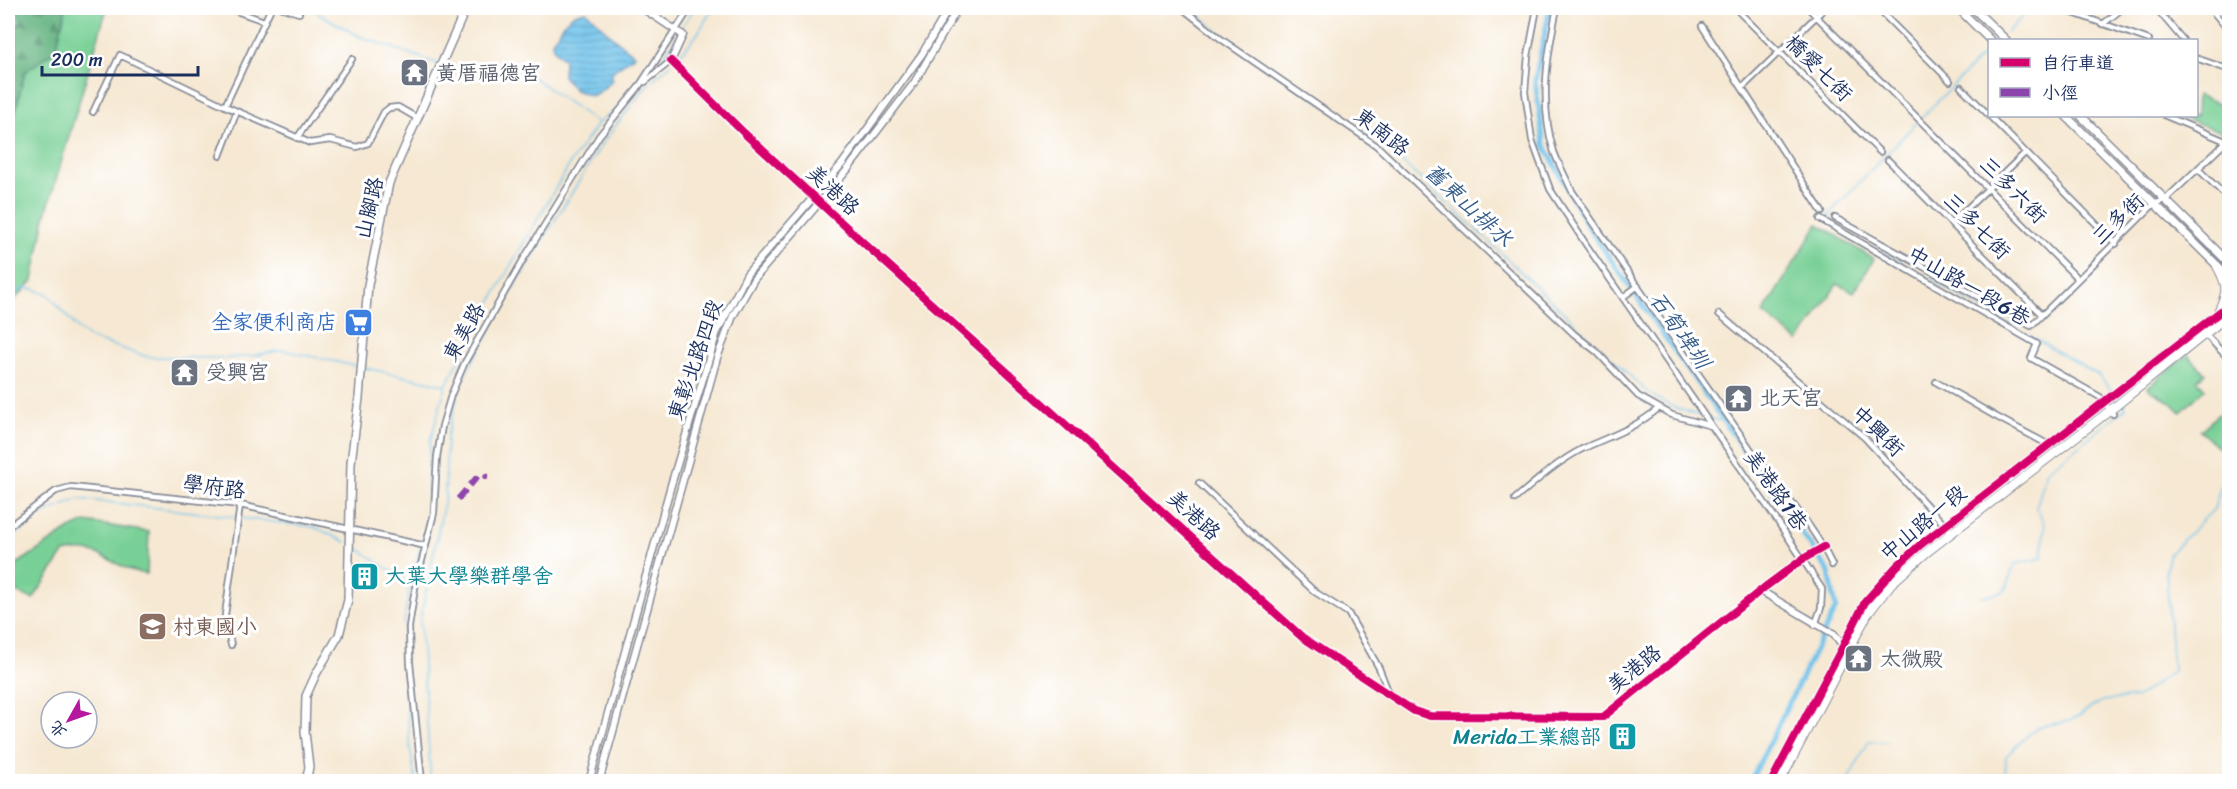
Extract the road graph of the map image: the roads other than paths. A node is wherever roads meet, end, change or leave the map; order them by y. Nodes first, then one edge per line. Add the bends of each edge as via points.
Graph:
1 (228, 8) edge
2 (271, 8) edge
3 (283, 8) edge
4 (466, 8) edge
5 (642, 8) edge
6 (690, 8) edge
7 (949, 8) edge
8 (958, 8) edge
9 (1182, 8) edge
10 (1537, 8) edge
11 (1557, 8) edge
12 (1735, 8) edge
13 (1808, 8) edge
14 (1825, 8) edge
15 (1877, 8) edge
16 (1958, 8) edge
17 (1973, 8) edge
18 (2059, 8) edge
19 (2123, 8) edge
20 (2156, 8) edge
21 (2210, 8) edge
22 (299, 13) dead end
23 (1816, 16) junction
24 (264, 21) junction
25 (2103, 24) junction
26 (1702, 26) dead end
27 (677, 30) junction
28 (2229, 32) edge
29 (1989, 39) edge
30 (2005, 39) edge
31 (2146, 39) edge
32 (2182, 39) edge
33 (1780, 51) junction
34 (2198, 58) edge
35 (352, 59) dead end
36 (672, 63) junction
37 (2229, 70) edge
38 (1950, 81) dead end
39 (1743, 87) junction
40 (1961, 87) dead end
41 (638, 88) junction
42 (225, 106) junction
43 (237, 111) junction
44 (93, 112) dead end
45 (1988, 115) edge
46 (1990, 117) edge
47 (2067, 117) edge
48 (2082, 117) edge
49 (2169, 117) edge
50 (417, 118) junction
51 (297, 138) junction
52 (2229, 140) edge
53 (1880, 152) dead end
54 (2025, 153) junction
55 (220, 156) dead end
56 (1888, 160) dead end
57 (2198, 169) junction
58 (1989, 188) junction
59 (814, 196) junction
60 (2165, 200) junction
61 (2229, 200) edge
62 (821, 202) junction
63 (2154, 204) junction
64 (1822, 212) dead end
65 (1835, 218) dead end
66 (1820, 219) dead end
67 (1952, 224) junction
68 (2115, 244) junction
69 (2229, 264) edge
70 (2217, 266) junction
71 (2229, 278) edge
72 (2078, 279) junction
73 (1638, 286) junction
74 (1623, 297) junction
75 (2229, 304) edge
76 (1719, 314) dead end
77 (2229, 314) edge
78 (2043, 315) junction
79 (2222, 317) edge
80 (2204, 333) junction
81 (2229, 360) edge
82 (1936, 382) dead end
83 (2103, 402) junction
84 (1659, 408) junction
85 (2111, 412) junction
86 (1711, 426) junction
87 (2049, 445) junction
88 (1199, 483) dead end
89 (1515, 499) dead end
90 (240, 505) junction
91 (1947, 525) junction
92 (8, 527) edge
93 (660, 528) junction
94 (668, 530) junction
95 (350, 532) junction
96 (1952, 533) junction
97 (426, 546) junction
98 (1824, 547) junction
99 (1803, 559) junction
100 (1832, 565) dead end
101 (1761, 591) junction
102 (1817, 626) junction
103 (231, 645) dead end
104 (1843, 646) junction
105 (1844, 662) junction
106 (1391, 698) junction
107 (306, 782) edge
108 (422, 782) edge
109 (589, 782) edge
110 (599, 782) edge
111 (1771, 782) edge
112 (1780, 782) edge

1 - 24 street
2 - 24 street
3 - 22 street
4 - 50 main road, 山腳路
5 - 27 street
6 - 27 street
7 - 59 street, 東彰北路四段 via 911,70
8 - 62 street, 東彰北路四段 via 914,83
9 - 84 street, 東南路 via 1377,146 1597,352 1638,396
10 - 74 street, 美港路1巷 via 1525,79 1528,121 1537,156 1560,207
11 - 73 street via 1545,76 1545,99 1555,152 1572,190
12 - 33 street, 橋愛七街
13 - 23 street, 三多六街
14 - 23 street
15 - 38 street
16 - 29 main road
17 - 30 main road
18 - 25 street
19 - 25 street
20 - 32 street
21 - 28 street
23 - 33 street
23 - 58 street, 三多六街
24 - 42 street
25 - 31 street
26 - 39 street
27 - 36 street via 683,35
27 - 41 street
33 - 39 street
33 - 53 street, 橋愛七街
34 - 37 street
35 - 51 street
36 - 41 street
36 - 59 street, 美港路
39 - 64 street
40 - 45 street
41 - 97 street, 東美路 via 599,136 523,260 458,378 442,426 434,513
42 - 43 street
42 - 44 street via 120,55
43 - 51 street
43 - 55 street
46 - 54 street
47 - 63 main road
48 - 60 main road
49 - 52 street
50 - 51 street via 398,107 388,108 371,140 357,147 330,140 310,143
50 - 95 main road, 山腳路 via 389,183 368,285 351,463
52 - 57 street, 三多街
54 - 58 street
54 - 68 street
56 - 67 street, 三多七街
57 - 60 street, 三多街
57 - 61 street
58 - 67 street
58 - 72 street, 三多六街
59 - 62 street, 美港路
59 - 93 street, 東彰北路四段 via 747,274 721,323
60 - 63 street, 三多街
60 - 69 main road
62 - 94 street, 東彰北路四段 via 754,279 733,316 717,358
62 - 106 street, 美港路 via 1302,637
63 - 68 street, 三多街
63 - 70 main road
65 - 78 street, 三多街 via 2031,326
66 - 83 street, 中山路一段6巷 via 2037,344 2031,358
67 - 78 street, 三多七街
68 - 72 street, 三多街
70 - 71 main road
70 - 79 main road via 2226,288
72 - 78 street, 三多街
73 - 74 street
73 - 98 street
74 - 86 street, 美港路1巷
75 - 79 main road
76 - 91 street, 中興街 via 1865,438
77 - 79 main road
79 - 80 main road, 中山路一段
79 - 83 main road, 中山路一段
80 - 81 street
80 - 85 main road, 中山路一段
82 - 87 street
83 - 85 street, 中山路一段6巷
83 - 87 main road, 中山路一段
84 - 86 street
84 - 89 street via 1620,434 1562,461
85 - 96 main road, 中山路一段
86 - 99 street, 美港路1巷
87 - 91 main road, 中山路一段
88 - 106 street via 1315,592 1348,613
90 - 92 street, 學府路 via 71,487 56,491
90 - 95 street, 學府路
90 - 103 street via 225,615
91 - 96 street, 中興街
91 - 104 main road, 中山路一段 via 1920,545 1869,596
93 - 94 street
93 - 109 street, 東彰北路四段
94 - 110 street, 東彰北路四段
95 - 97 street, 學府路
95 - 107 main road, 山腳路 via 348,600 343,626 306,696
96 - 105 main road, 中山路一段 via 1891,584 1868,615
97 - 108 street, 東美路 via 409,627
98 - 99 street
98 - 100 street
99 - 101 street
99 - 102 street, 美港路1巷 via 1822,589
101 - 102 street
101 - 106 street, 美港路 via 1603,717 1430,716
102 - 104 street
104 - 105 street
104 - 111 main road, 中山路一段
105 - 112 main road, 中山路一段

